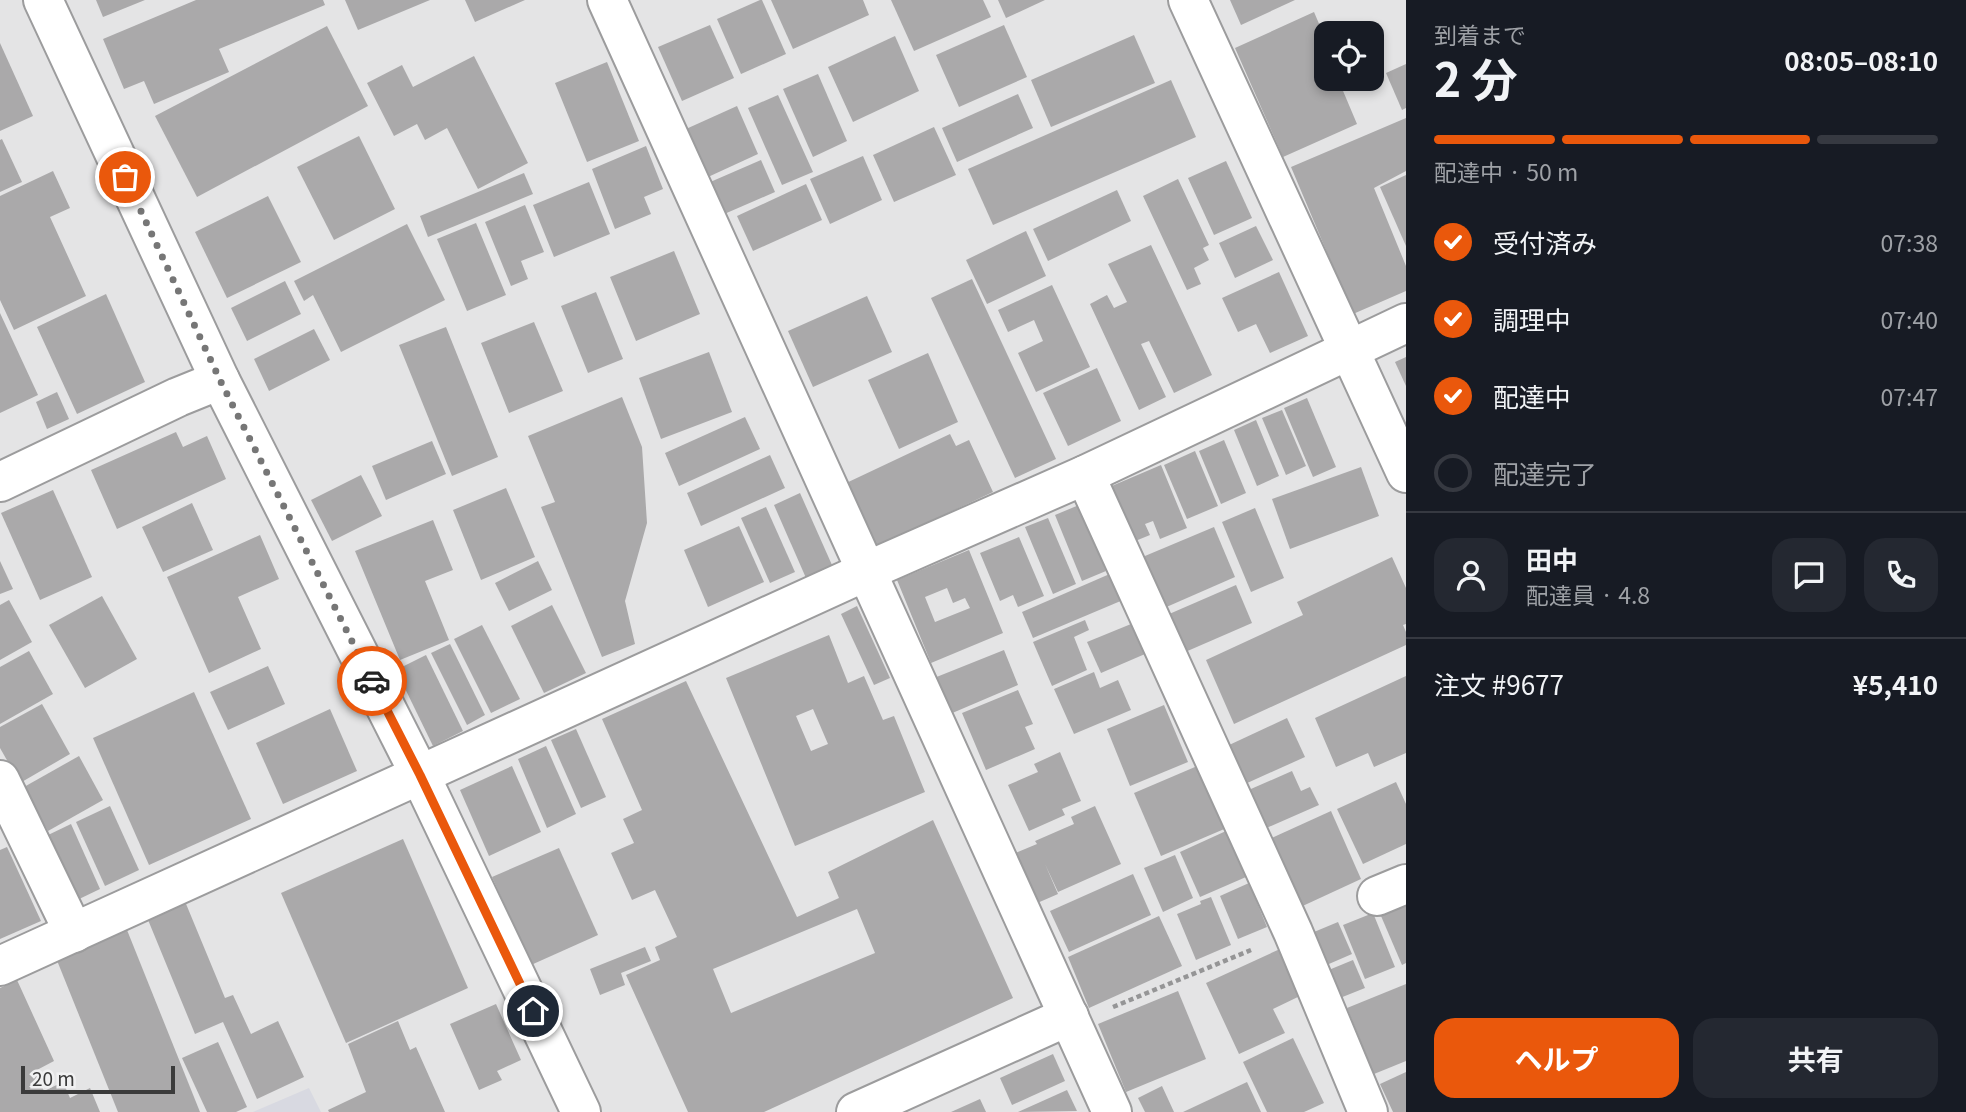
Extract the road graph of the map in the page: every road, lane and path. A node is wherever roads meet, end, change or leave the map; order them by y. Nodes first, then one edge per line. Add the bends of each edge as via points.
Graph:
1 (43, 0) edge
2 (607, 0) edge
3 (1188, 0) edge
4 (1406, 323) edge
5 (1348, 349) junction
6 (220, 380) junction
7 (1406, 473) edge
8 (1085, 475) junction
9 (0, 482) edge
10 (867, 571) junction
11 (420, 775) junction
12 (0, 780) edge
13 (1293, 932) junction
14 (74, 933) junction
15 (0, 967) edge
16 (1071, 1020) junction
17 (581, 1112) edge
18 (856, 1112) edge
19 (1112, 1112) edge
20 (1368, 1112) edge

1 - 6 street
2 - 10 street
3 - 5 street
4 - 5 street
5 - 7 street
5 - 8 street
6 - 9 street
6 - 11 street
8 - 10 street
8 - 13 street
10 - 11 street
10 - 16 street
11 - 14 street
11 - 17 street
12 - 14 street
13 - 16 path
13 - 20 street
14 - 15 street
16 - 18 street
16 - 19 street

